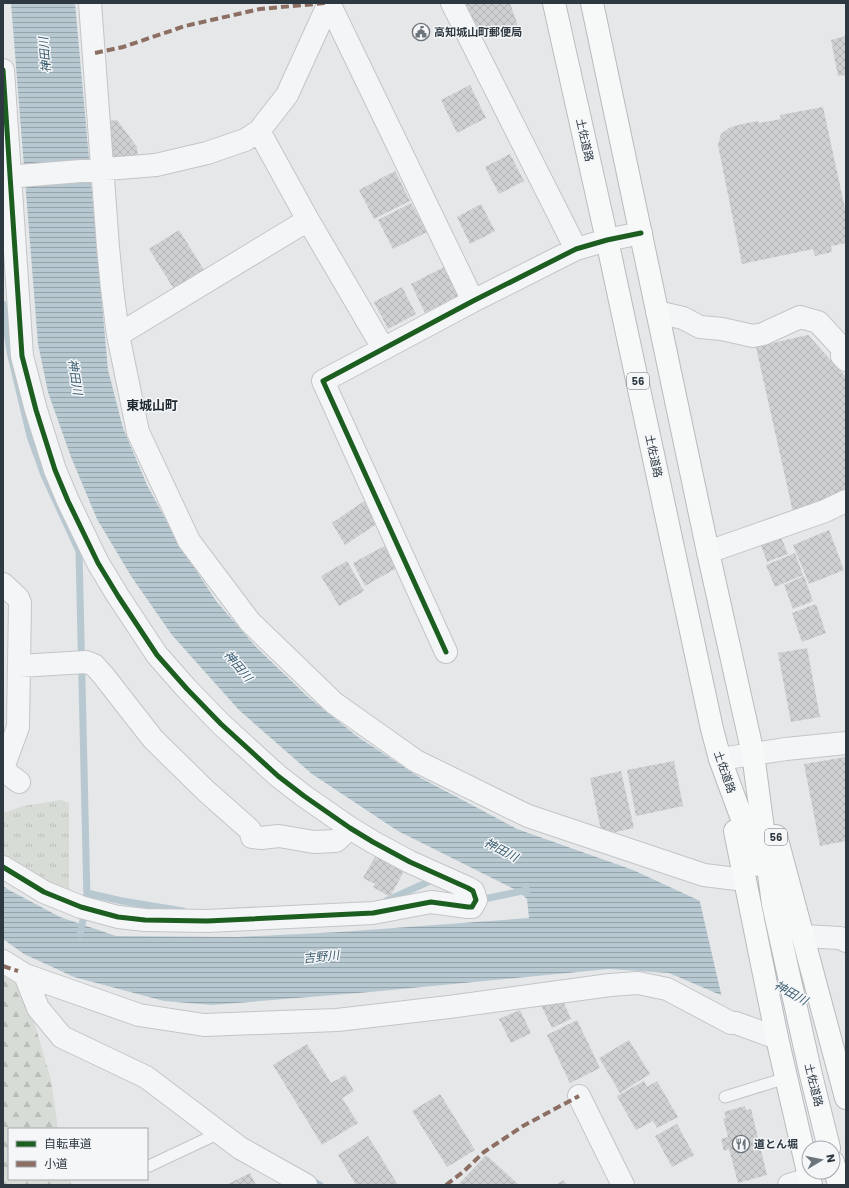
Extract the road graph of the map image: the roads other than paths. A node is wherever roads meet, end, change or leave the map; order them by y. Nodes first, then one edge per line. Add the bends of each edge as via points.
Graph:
1 (90, 3) edge
2 (329, 3) edge
3 (452, 3) edge
4 (554, 3) edge
5 (592, 3) edge
6 (3, 70) edge
7 (259, 131) junction
8 (99, 171) junction
9 (10, 178) edge
10 (308, 220) junction
11 (641, 233) junction
12 (607, 240) junction
13 (576, 249) junction
14 (474, 301) junction
15 (657, 312) junction
16 (118, 335) junction
17 (384, 348) junction
18 (846, 360) edge
19 (846, 501) edge
20 (708, 552) junction
21 (3, 584) edge
22 (446, 652) dead end
23 (19, 666) junction
24 (846, 743) edge
25 (753, 754) junction
26 (720, 759) junction
27 (8, 773) edge
28 (350, 828) junction
29 (3, 867) edge
30 (745, 880) junction
31 (774, 904) junction
32 (801, 928) junction
33 (837, 939) edge
34 (3, 962) edge
35 (25, 975) junction
36 (777, 1035) junction
37 (786, 1078) junction
38 (579, 1096) dead end
39 (846, 1096) edge
40 (725, 1097) dead end
41 (219, 1133) junction
42 (828, 1140) edge
43 (149, 1166) dead end
44 (803, 1183) edge
45 (306, 1185) edge
46 (623, 1185) edge

1 - 8 street
2 - 7 street via 287,95
2 - 14 street
3 - 13 street
4 - 12 highway, 土佐道路 / 56
5 - 11 highway, 土佐道路 / 56
6 - 9 street
7 - 8 street via 245,140 207,153 156,165
7 - 10 street
8 - 9 street
8 - 16 street
9 - 28 street via 22,356 55,470 98,563 157,655 192,694 278,776
10 - 16 street
10 - 17 street
11 - 12 street
11 - 15 highway, 土佐道路 / 56
12 - 13 street
12 - 26 highway, 土佐道路 / 56
13 - 14 street
14 - 17 street
15 - 18 street via 683,318 700,327 753,336 800,317 818,322 842,348 842,356
15 - 20 highway, 土佐道路 / 56
16 - 30 street via 138,432 189,540 250,622 334,703 416,761 528,816 704,875
17 - 22 street via 323,382
19 - 20 street via 825,511
20 - 25 highway, 土佐道路 / 56
21 - 23 street via 20,602
23 - 27 street via 18,727
23 - 28 street via 82,663 94,665 153,739 250,830 252,837 279,836 314,842 336,841
24 - 25 street
25 - 26 street
25 - 31 highway, 土佐道路 / 56
25 - 32 highway, 56
26 - 30 highway, 56
26 - 31 highway, 土佐道路 / 56
28 - 29 street via 410,862 473,891 475,904 468,907 430,902 373,913 207,921 145,920 118,917 81,907 44,892
30 - 36 highway, 56
31 - 42 highway, 土佐道路 / 56 via 811,1075
32 - 33 street
32 - 39 highway, 56
34 - 35 street
35 - 36 street via 139,1016 204,1025 337,1020 638,983 667,989 694,1008
35 - 41 street via 38,1008 62,1037 146,1078
36 - 37 highway, 56
37 - 40 lane
37 - 44 highway, 56
38 - 46 street
41 - 43 lane
41 - 45 street via 240,1148

